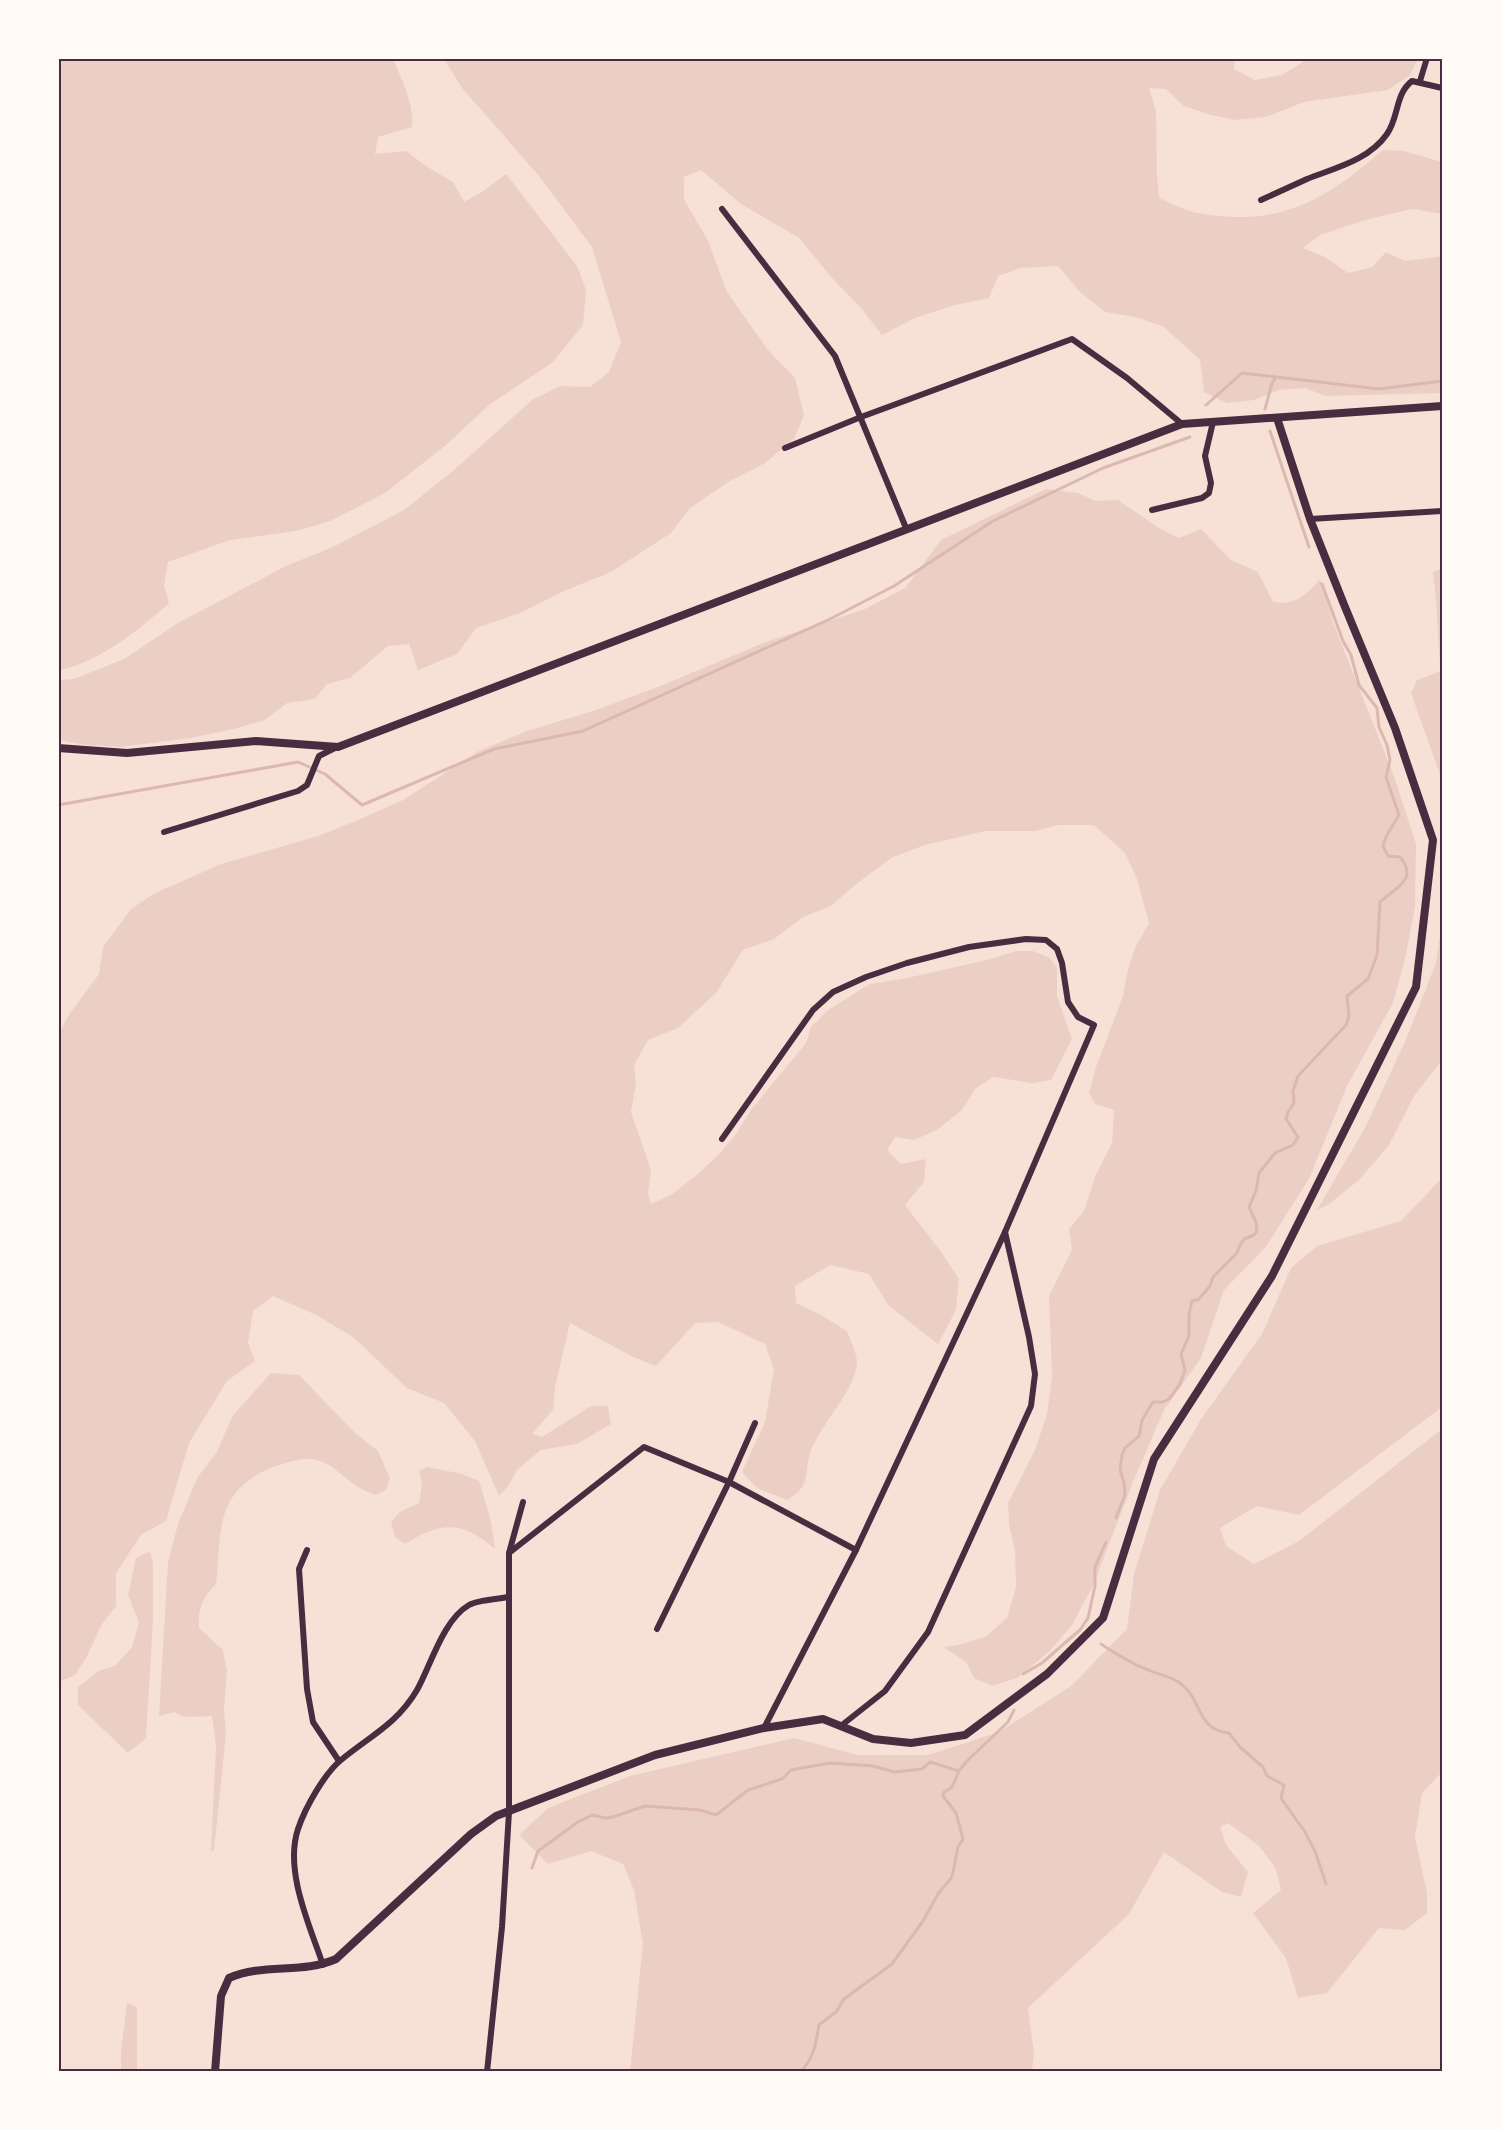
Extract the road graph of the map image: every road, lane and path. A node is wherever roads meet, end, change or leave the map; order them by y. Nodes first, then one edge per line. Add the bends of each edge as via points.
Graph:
1 (1427, 58) edge
2 (1420, 81) junction
3 (1443, 88) edge
4 (1261, 200) dead end
5 (722, 209) dead end
6 (1443, 406) edge
7 (861, 417) junction
8 (1277, 418) junction
9 (1213, 422) junction
10 (1182, 424) junction
11 (785, 448) dead end
12 (1152, 510) dead end
13 (1443, 511) edge
14 (1310, 519) junction
15 (906, 528) junction
16 (338, 747) junction
17 (58, 748) edge
18 (164, 832) dead end
19 (722, 1139) dead end
20 (1005, 1232) junction
21 (755, 1423) dead end
22 (729, 1482) junction
23 (523, 1502) dead end
24 (307, 1550) dead end
25 (856, 1550) junction
26 (509, 1553) junction
27 (508, 1597) junction
28 (657, 1629) dead end
29 (842, 1725) junction
30 (764, 1728) junction
31 (339, 1761) junction
32 (509, 1812) junction
33 (322, 1965) junction
34 (215, 2072) edge
35 (486, 2072) edge

1 - 2 street
2 - 3 street
2 - 4 street via 1406,86 1388,134 1374,148 1351,163
5 - 7 street via 835,356
6 - 8 street
7 - 10 street via 1072,339
7 - 11 street
7 - 15 street
8 - 9 street
8 - 14 street
9 - 10 street
9 - 12 street via 1205,456 1211,483 1209,493
10 - 15 street
13 - 14 street
14 - 29 street via 1395,728 1433,840 1416,987 1272,1276 1154,1459 1103,1618 1047,1674 965,1734 910,1743 873,1739
15 - 16 street
16 - 17 street via 256,741 127,753
16 - 18 street via 319,756 308,785 298,791
19 - 20 street via 813,1010 833,992 907,963 969,948 1026,939 1046,940 1057,949 1062,963 1068,1002 1078,1017 1094,1025
20 - 25 street
20 - 29 street via 1035,1374 1031,1406 928,1632 885,1691
21 - 22 street
22 - 25 street
22 - 26 street via 644,1447
22 - 28 street
23 - 26 street
24 - 31 street via 299,1569 307,1689 313,1722
25 - 30 street
26 - 27 street
27 - 31 street via 469,1605 450,1624 401,1714
27 - 32 street
29 - 30 street via 823,1719
30 - 32 street via 655,1755
31 - 33 street via 312,1796 297,1830 294,1862 300,1897
32 - 33 street via 496,1816 471,1834 336,1959
32 - 35 street via 502,1927
33 - 34 street via 242,1972 229,1978 221,1996

